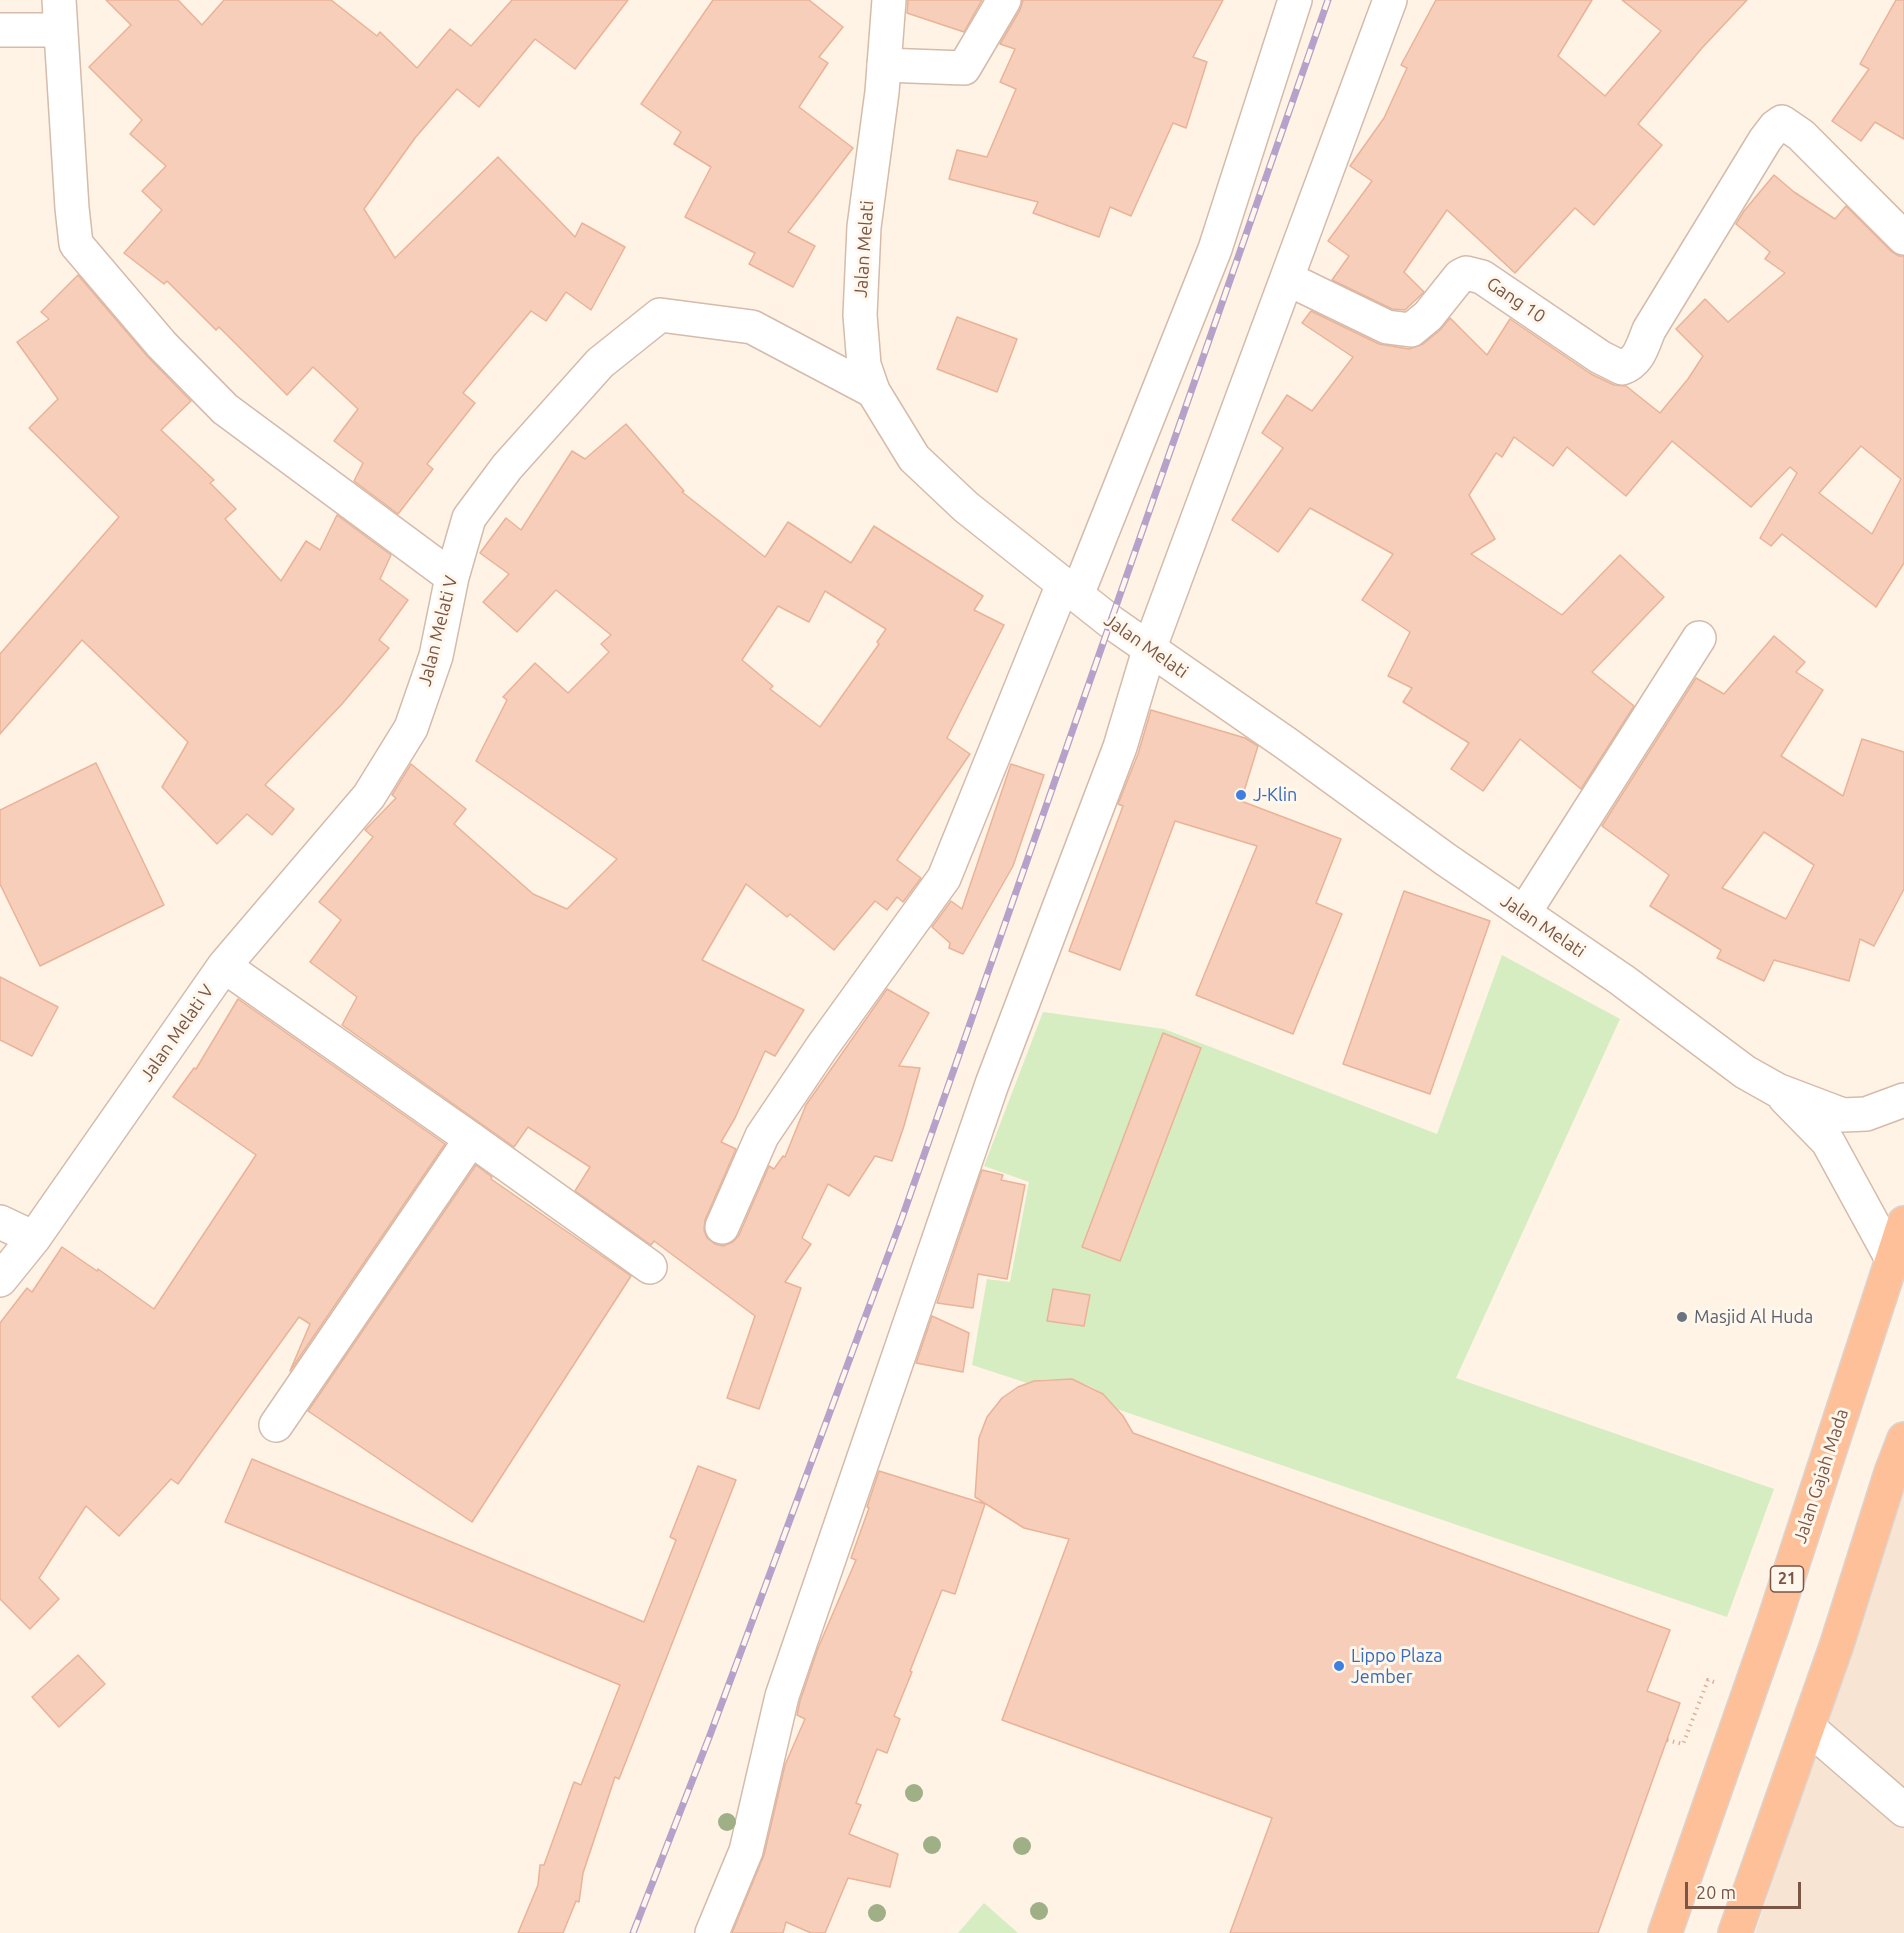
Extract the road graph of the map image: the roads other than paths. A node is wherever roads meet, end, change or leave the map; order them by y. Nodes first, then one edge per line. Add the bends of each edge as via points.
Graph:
1 (890, 0) edge
2 (1004, 0) edge
3 (1295, 0) edge
4 (1390, 0) edge
5 (59, 15) edge
6 (0, 30) edge
7 (884, 65) junction
8 (1904, 238) edge
9 (1288, 279) junction
10 (873, 391) junction
11 (452, 576) junction
12 (1070, 589) junction
13 (1699, 638) dead end
14 (1150, 647) junction
15 (1524, 913) junction
16 (224, 966) junction
17 (1777, 1090) junction
18 (1904, 1100) edge
19 (471, 1139) junction
20 (0, 1222) edge
21 (1904, 1223) edge
22 (722, 1227) dead end
23 (34, 1238) junction
24 (1892, 1259) junction
25 (650, 1267) dead end
26 (0, 1280) edge
27 (276, 1425) dead end
28 (1904, 1438) edge
29 (1897, 1475) edge
30 (1808, 1727) junction
31 (1904, 1810) edge
32 (712, 1933) edge
33 (1665, 1933) edge
34 (1735, 1933) edge

1 - 7 street, Jalan Melati
2 - 7 street via 964,68
3 - 12 street via 1215,249
4 - 9 street
5 - 6 street
5 - 11 street via 76,244 162,345 225,409
7 - 10 street, Jalan Melati via 864,227 860,315 864,365
8 - 9 street, Gang 10 via 1801,135 1782,122 1765,140 1649,330 1632,365 1622,368 1600,357 1491,283 1466,273 1411,330 1386,327
9 - 14 street
10 - 11 street, Jalan Melati V via 752,327 660,315 600,363 507,467 469,518
10 - 12 street, Jalan Melati via 914,458 966,507
11 - 16 street, Jalan Melati V via 436,656 411,728 369,796
12 - 14 street, Jalan Melati
12 - 22 street via 944,878 762,1136
13 - 15 street
14 - 15 street, Jalan Melati
14 - 32 street via 1120,747 992,1084 782,1696 746,1851
15 - 17 street, Jalan Melati via 1745,1072
16 - 19 street
16 - 23 street, Jalan Melati V
17 - 18 street via 1843,1115 1866,1114
17 - 24 street via 1828,1142
19 - 25 street
19 - 27 street
20 - 23 street
21 - 24 highway, Jalan Gajah Mada / 21
23 - 26 street, Jalan Melati V
24 - 33 highway, Jalan Gajah Mada / 21 via 1773,1623
28 - 29 highway
29 - 30 highway
30 - 31 street
30 - 34 highway

